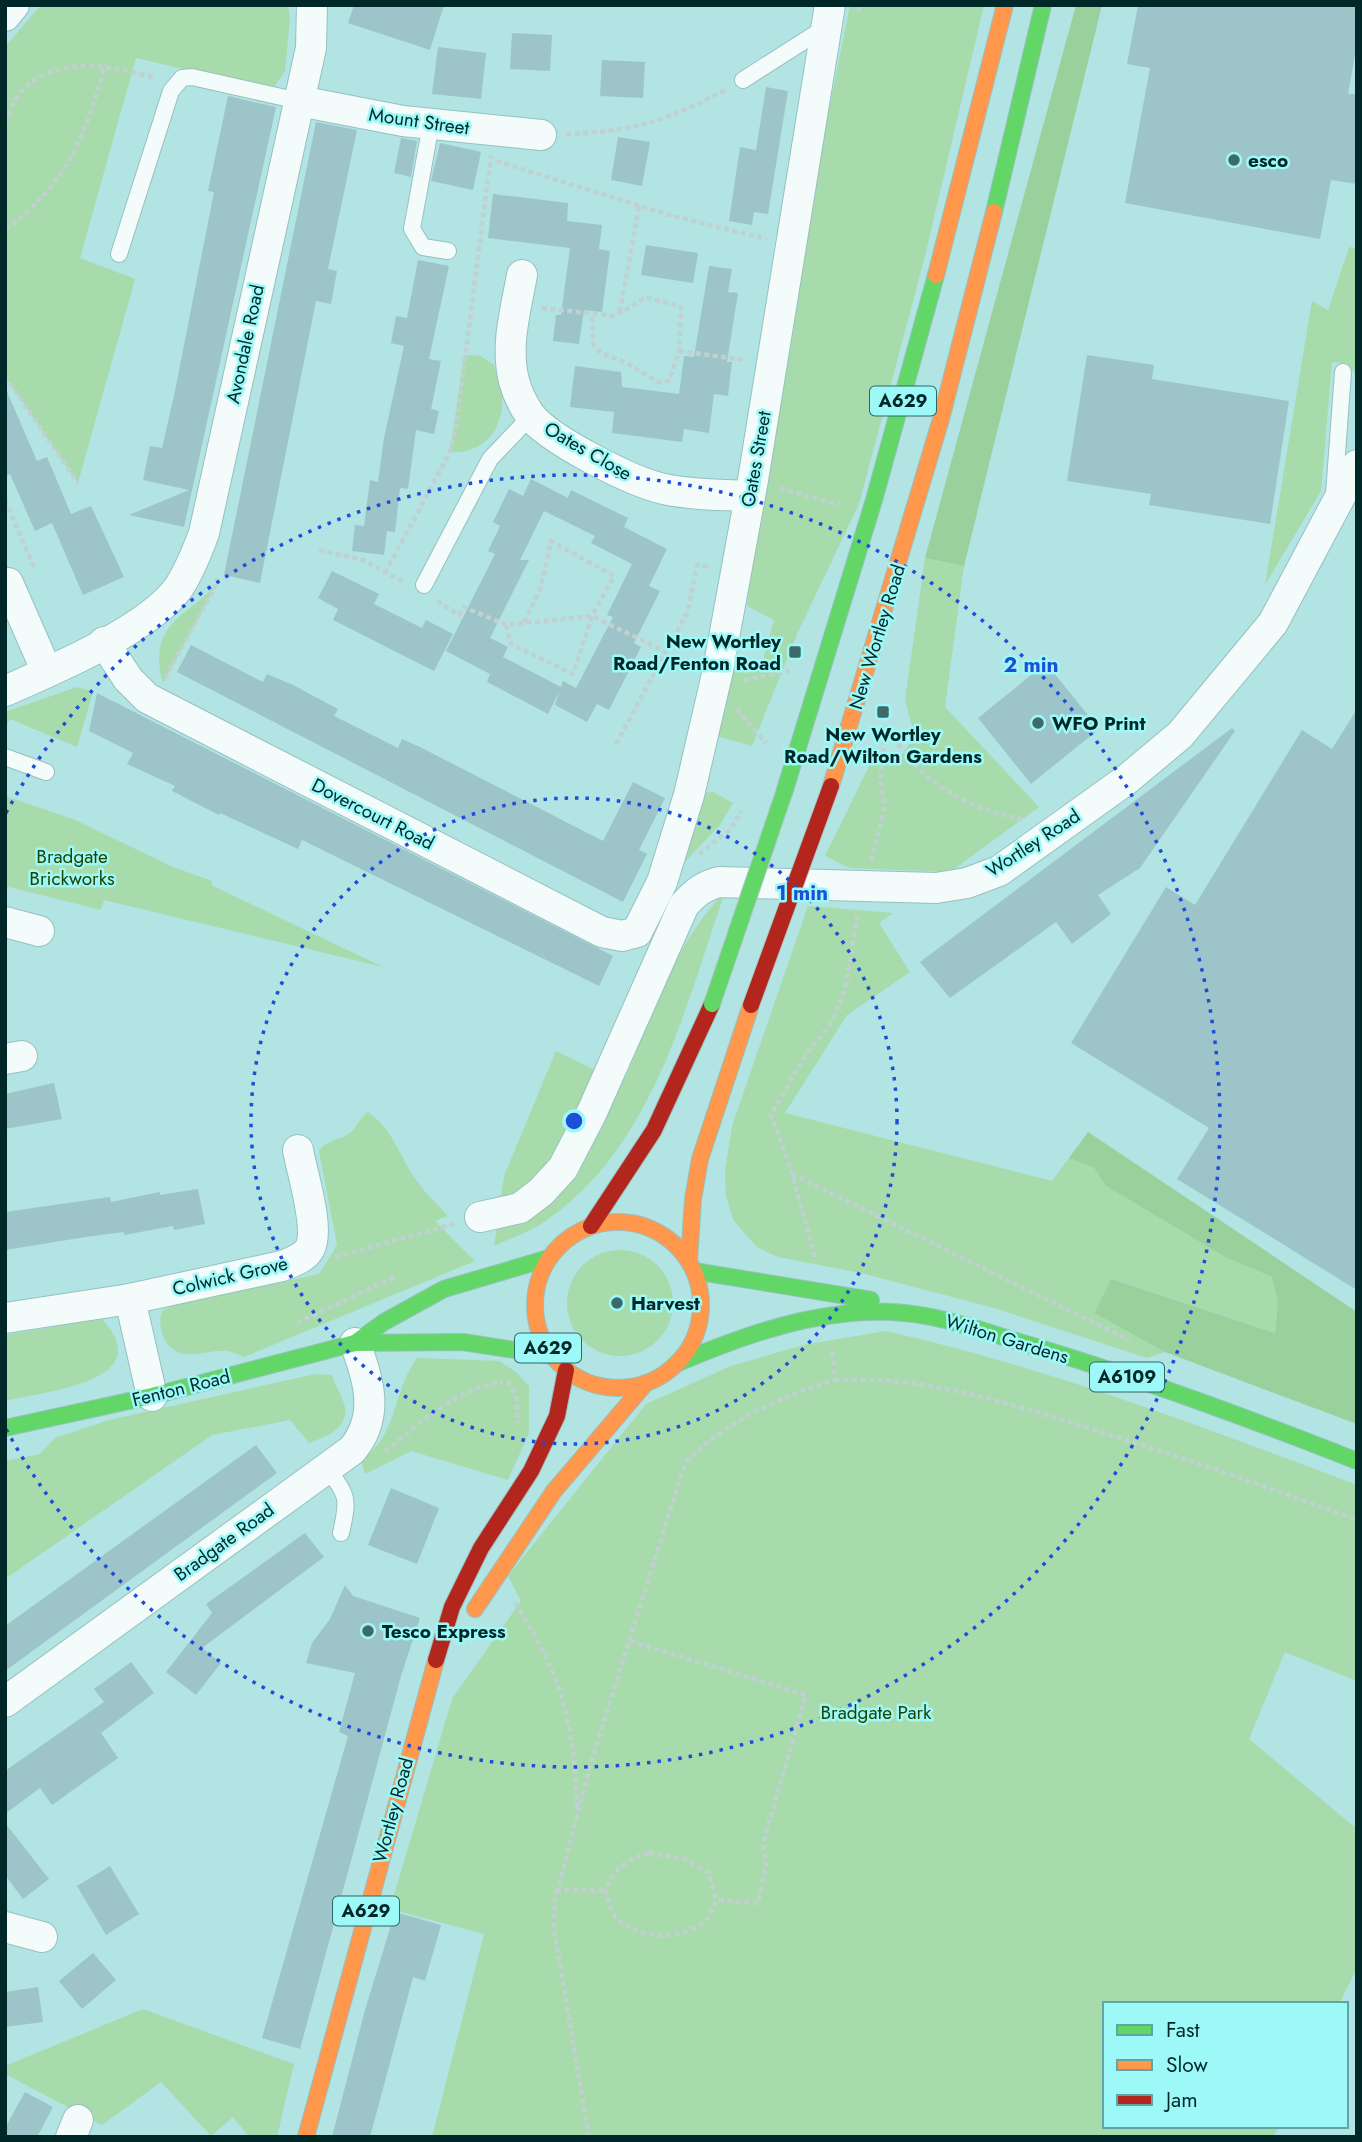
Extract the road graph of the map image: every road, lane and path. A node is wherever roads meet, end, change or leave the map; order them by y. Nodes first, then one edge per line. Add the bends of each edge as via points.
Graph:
1 (14, 5) edge
2 (312, 5) edge
3 (1005, 5) edge
4 (1042, 5) edge
5 (5, 16) edge
6 (828, 16) edge
7 (105, 67) junction
8 (743, 80) joint
9 (177, 83) junction
10 (299, 101) junction
11 (5, 123) edge
12 (431, 124) junction
13 (541, 135) joint
14 (492, 145) junction
15 (639, 206) junction
16 (5, 229) edge
17 (792, 245) junction
18 (448, 251) dead end
19 (119, 254) dead end
20 (522, 275) dead end
21 (517, 304) junction
22 (620, 313) junction
23 (592, 316) junction
24 (679, 351) junction
25 (772, 364) junction
26 (1343, 372) dead end
27 (5, 376) edge
28 (531, 416) junction
29 (1357, 465) edge
30 (78, 484) dead end
31 (751, 488) junction
32 (5, 500) edge
33 (1333, 510) junction
34 (872, 514) junction
35 (198, 549) junction
36 (319, 550) dead end
37 (736, 571) junction
38 (385, 573) junction
39 (8, 583) joint
40 (421, 589) junction
41 (592, 616) junction
42 (524, 623) junction
43 (506, 625) junction
44 (104, 642) junction
45 (664, 651) junction
46 (792, 671) dead end
47 (47, 672) junction
48 (716, 677) junction
49 (5, 691) edge
50 (155, 702) junction
51 (765, 743) dead end
52 (616, 744) dead end
53 (5, 757) edge
54 (46, 772) dead end
55 (745, 800) dead end
56 (1062, 826) junction
57 (712, 846) dead end
58 (864, 886) junction
59 (652, 905) joint
60 (5, 922) edge
61 (39, 931) dead end
62 (852, 939) dead end
63 (298, 1150) dead end
64 (792, 1174) junction
65 (480, 1217) joint
66 (591, 1226) junction
67 (303, 1256) junction
68 (549, 1258) junction
69 (817, 1265) dead end
70 (692, 1266) junction
71 (130, 1299) junction
72 (892, 1312) junction
73 (5, 1318) edge
74 (831, 1340) dead end
75 (355, 1343) junction
76 (1142, 1346) dead end
77 (552, 1356) junction
78 (676, 1364) junction
79 (566, 1370) junction
80 (835, 1380) junction
81 (508, 1382) dead end
82 (646, 1383) junction
83 (152, 1396) junction
84 (5, 1428) edge
85 (384, 1452) dead end
86 (1357, 1461) edge
87 (326, 1468) junction
88 (1357, 1520) edge
89 (341, 1533) dead end
90 (496, 1573) junction
91 (630, 1641) junction
92 (429, 1686) junction
93 (5, 1702) edge
94 (577, 1813) junction
95 (556, 1890) junction
96 (605, 1891) junction
97 (716, 1900) junction
98 (5, 1927) edge
99 (43, 1937) dead end
100 (306, 2137) edge
101 (589, 2137) edge

1 - 5 street
2 - 10 street, Avondale Road via 311,48
3 - 34 main road, A629 via 958,202
4 - 70 main road, New Wortley Road / A629, bridge via 941,419 831,786 700,1159 693,1199
6 - 8 lane
6 - 17 street, Oates Street
7 - 9 path
7 - 11 path via 77,64 40,76 18,95
7 - 16 path via 83,134 60,179 29,213
8 - 13 path via 653,124 602,133
9 - 10 lane via 192,77
9 - 19 lane
10 - 12 street, Mount Street
10 - 35 street, Avondale Road
12 - 14 street, Mount Street
12 - 18 lane via 412,229 423,247
13 - 14 street, Mount Street
14 - 15 path
14 - 38 path via 456,428 450,452
15 - 17 path
15 - 22 path
17 - 25 street, Oates Street
20 - 21 street, Oates Close
21 - 23 path
21 - 28 street, Oates Close via 511,360 514,381
22 - 23 path
22 - 24 path via 646,297 681,307
23 - 24 path via 593,344 601,353 659,382 669,381
24 - 25 path
25 - 31 street, Oates Street
26 - 33 lane
27 - 30 path
28 - 31 street, Oates Close via 550,434 645,483 688,492
28 - 40 lane via 490,459
29 - 33 street, Wortley Road
31 - 34 path
31 - 37 street, Oates Street
32 - 39 path via 37,572
33 - 56 street, Wortley Road via 1273,623 1180,735
34 - 66 main road, A629, bridge via 712,1003 654,1130
35 - 44 street, Avondale Road via 178,589 154,611
35 - 50 path via 218,572 216,585
36 - 38 path via 363,560
37 - 45 path via 697,565 688,611
37 - 48 street, Oates Street
38 - 40 path
39 - 47 street
40 - 43 path via 459,615 464,607
41 - 42 path
41 - 42 path via 614,576 551,541 541,587
41 - 43 path via 573,674 511,644
41 - 45 path
42 - 43 path
44 - 47 street, Avondale Road
44 - 50 street, Dovercourt Road via 128,679
45 - 52 path
46 - 48 path via 770,677
47 - 49 street, Avondale Road
48 - 51 path
48 - 59 street, Oates Street via 692,784
50 - 59 street, Dovercourt Road via 602,932 622,936 638,932
53 - 54 lane
55 - 57 path via 731,829
56 - 58 street, Wortley Road via 999,871 967,884
56 - 58 path via 986,813 924,773 894,738 884,734 880,781 885,806
58 - 65 street, Wortley Road via 719,882 693,894 563,1168 520,1208
60 - 61 street
62 - 64 path via 845,990 832,1022 805,1056 771,1115
63 - 67 street, Colwick Grove via 314,1232
64 - 69 path
64 - 76 path
65 - 67 path via 327,1259
66 - 68 main road, A629 via 567,1239
66 - 70 main road, A629 via 619,1221 646,1226 670,1240
67 - 71 street, Colwick Grove via 282,1266
68 - 75 main road, Fenton Road via 444,1289
68 - 77 main road, A629 via 538,1282 535,1308 540,1333
70 - 72 main road, Wilton Gardens / A6109 via 869,1298
70 - 78 main road, A629 via 700,1290 697,1330
71 - 73 street, Colwick Grove
71 - 83 street
72 - 78 main road, Wilton Gardens / A6109 via 788,1323
72 - 86 main road, Wilton Gardens / A6109 via 938,1319 1045,1350 1235,1413
74 - 80 path
75 - 77 main road, Fenton Road via 463,1342
75 - 83 main road, Fenton Road
75 - 87 street, Bradgate Road via 367,1374 369,1420 364,1436 352,1450
77 - 79 main road, A629
78 - 82 main road, A629
79 - 82 main road, A629 via 591,1383 619,1388
79 - 92 main road, Wortley Road / A629 via 557,1416 531,1471 481,1548 452,1607
80 - 88 path via 899,1382 993,1398 1164,1451
80 - 91 path via 767,1406 703,1443 685,1464
81 - 85 path via 483,1384 460,1394
82 - 90 main road, Wortley Road / A629 via 601,1430
83 - 84 main road, Fenton Road
87 - 89 lane via 345,1491 348,1506
87 - 93 street, Bradgate Road
90 - 92 main road, Wortley Road / A629
90 - 94 path via 560,1685 574,1746
91 - 94 path
91 - 97 path via 806,1695 763,1843 766,1865 758,1903
92 - 100 main road, Wortley Road / A629
94 - 95 path
95 - 96 path
95 - 101 path via 554,1929
96 - 97 path via 615,1916 634,1931 660,1936 694,1928 708,1918
96 - 97 path via 626,1860 649,1853 685,1859 709,1873
98 - 99 street

